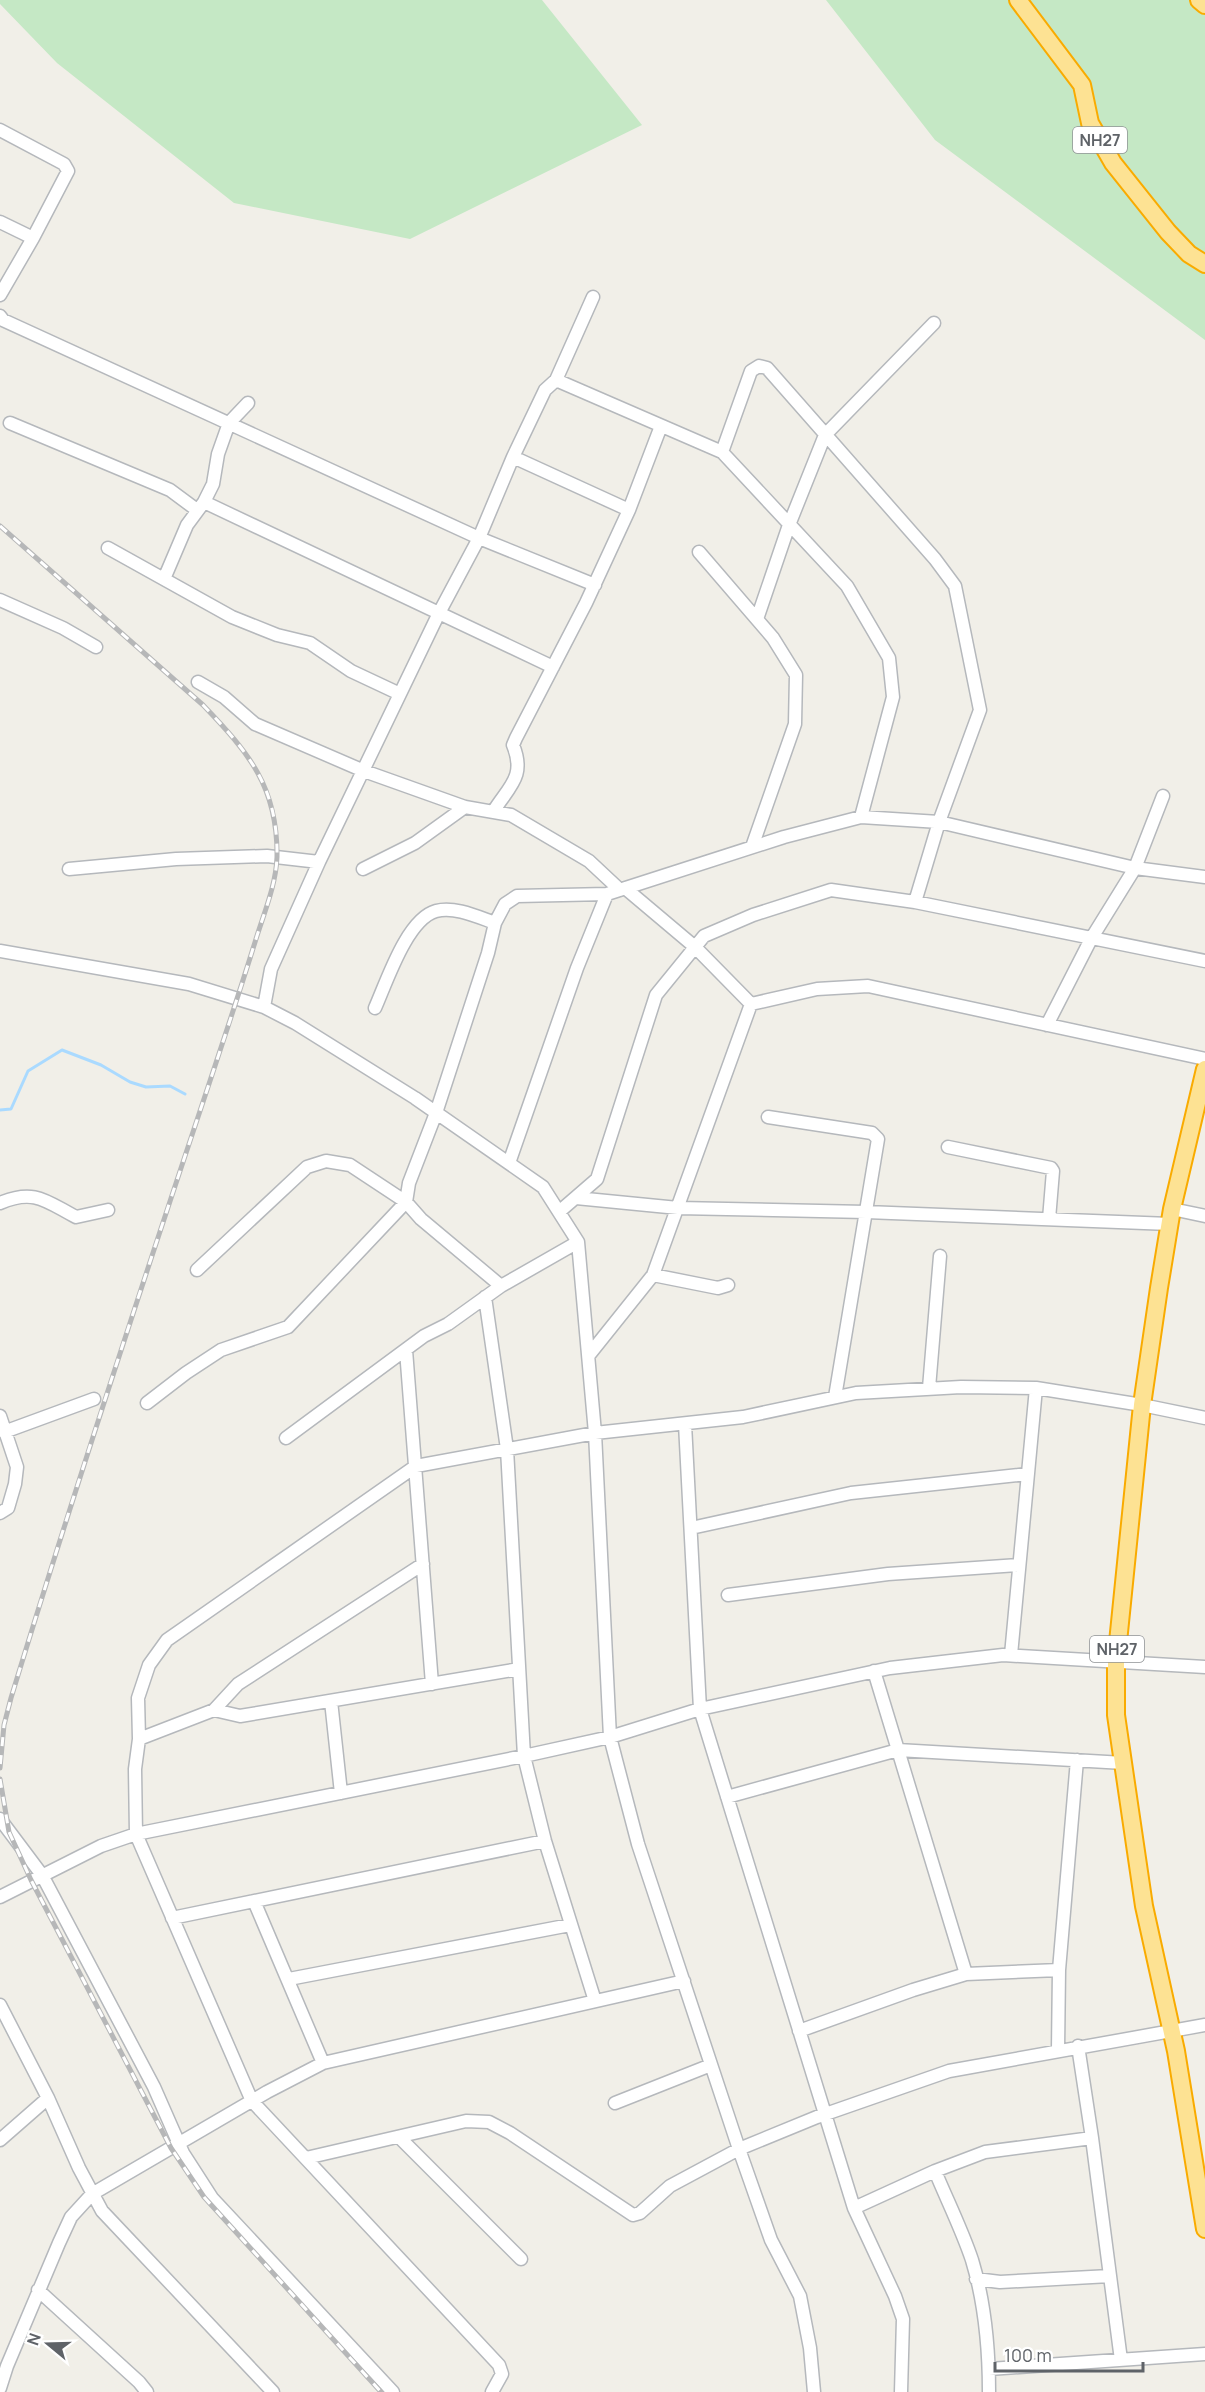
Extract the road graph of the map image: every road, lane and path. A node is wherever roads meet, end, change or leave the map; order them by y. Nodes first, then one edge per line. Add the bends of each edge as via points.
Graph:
1 (1018, 0) edge
2 (1198, 0) edge
3 (1205, 5) edge
4 (0, 130) edge
5 (0, 222) edge
6 (33, 238) junction
7 (1205, 264) edge
8 (0, 295) edge
9 (593, 297) dead end
10 (0, 316) edge
11 (934, 323) dead end
12 (556, 380) junction
13 (248, 403) dead end
14 (10, 423) dead end
15 (229, 423) junction
16 (661, 426) junction
17 (825, 435) junction
18 (722, 452) junction
19 (513, 457) junction
20 (200, 506) junction
21 (629, 510) junction
22 (789, 525) junction
23 (479, 538) junction
24 (108, 548) dead end
25 (699, 552) dead end
26 (164, 579) junction
27 (595, 585) junction
28 (0, 600) edge
29 (439, 613) junction
30 (757, 619) junction
31 (96, 647) dead end
32 (553, 667) junction
33 (198, 682) dead end
34 (400, 694) junction
35 (364, 771) junction
36 (1163, 796) dead end
37 (465, 807) junction
38 (493, 812) junction
39 (861, 817) junction
40 (939, 822) junction
41 (752, 847) junction
42 (319, 862) junction
43 (1136, 868) junction
44 (69, 869) dead end
45 (363, 869) dead end
46 (1205, 877) edge
47 (623, 889) junction
48 (607, 894) junction
49 (915, 902) junction
50 (495, 923) junction
51 (1091, 939) junction
52 (695, 947) junction
53 (0, 951) edge
54 (1205, 961) edge
55 (751, 1004) junction
56 (264, 1007) junction
57 (375, 1008) dead end
58 (1047, 1025) junction
59 (1205, 1059) edge
60 (1205, 1069) edge
61 (436, 1113) junction
62 (768, 1117) dead end
63 (948, 1146) dead end
64 (509, 1163) junction
65 (576, 1198) junction
66 (406, 1202) junction
67 (0, 1203) edge
68 (678, 1208) junction
69 (108, 1210) dead end
70 (560, 1211) junction
71 (866, 1212) junction
72 (1171, 1216) junction
73 (1205, 1216) edge
74 (1049, 1219) junction
75 (579, 1242) junction
76 (940, 1256) dead end
77 (197, 1270) dead end
78 (653, 1275) junction
79 (728, 1285) dead end
80 (501, 1286) junction
81 (485, 1297) junction
82 (406, 1350) junction
83 (589, 1354) junction
84 (929, 1388) junction
85 (1036, 1388) junction
86 (835, 1397) junction
87 (94, 1399) dead end
88 (147, 1403) dead end
89 (1142, 1405) junction
90 (0, 1416) edge
91 (1205, 1418) edge
92 (685, 1424) junction
93 (595, 1433) junction
94 (3, 1435) edge
95 (286, 1438) dead end
96 (507, 1449) junction
97 (416, 1466) junction
98 (1028, 1474) junction
99 (0, 1514) edge
100 (691, 1528) junction
101 (423, 1564) junction
102 (1019, 1565) junction
103 (728, 1595) dead end
104 (1011, 1655) junction
105 (1116, 1662) junction
106 (1205, 1667) edge
107 (519, 1669) junction
108 (874, 1671) junction
109 (432, 1684) junction
110 (331, 1701) junction
111 (700, 1709) junction
112 (214, 1710) junction
113 (610, 1737) junction
114 (139, 1739) junction
115 (898, 1750) junction
116 (524, 1756) junction
117 (1077, 1760) junction
118 (1124, 1763) junction
119 (341, 1792) junction
120 (727, 1797) junction
121 (0, 1819) edge
122 (136, 1834) junction
123 (545, 1841) junction
124 (42, 1875) junction
125 (0, 1897) edge
126 (254, 1901) junction
127 (172, 1918) junction
128 (570, 1925) junction
129 (1059, 1970) junction
130 (966, 1974) junction
131 (289, 1979) junction
132 (684, 1981) junction
133 (595, 2001) junction
134 (0, 2005) edge
135 (1205, 2025) edge
136 (799, 2031) junction
137 (1172, 2031) junction
138 (1078, 2046) junction
139 (1058, 2050) junction
140 (323, 2063) junction
141 (711, 2065) junction
142 (48, 2098) junction
143 (252, 2101) junction
144 (615, 2103) dead end
145 (825, 2114) junction
146 (399, 2137) junction
147 (1092, 2138) junction
148 (0, 2140) edge
149 (179, 2144) junction
150 (740, 2149) junction
151 (306, 2158) junction
152 (935, 2171) junction
153 (92, 2194) junction
154 (854, 2208) junction
155 (1205, 2229) edge
156 (521, 2259) dead end
157 (1110, 2276) junction
158 (976, 2279) junction
159 (38, 2290) junction
160 (1205, 2354) edge
161 (1121, 2360) junction
162 (989, 2369) junction
163 (0, 2388) edge
164 (389, 2391) edge
165 (147, 2392) edge
166 (273, 2392) edge
167 (492, 2392) edge
168 (814, 2392) edge
169 (901, 2392) edge
170 (989, 2392) edge

1 - 7 highway, NH27 via 1082,85 1090,123 1113,163 1168,232
2 - 3 highway
4 - 6 street via 64,164 68,171
5 - 6 street
6 - 8 street
9 - 12 street
10 - 15 street
11 - 17 street
12 - 16 street
12 - 19 street via 545,390
13 - 15 street
14 - 20 street
15 - 20 street via 213,484
15 - 23 street
16 - 18 street
16 - 21 street
17 - 18 street via 767,368 759,366 751,371
17 - 22 street
17 - 40 street via 955,586 980,710
18 - 22 street
19 - 21 street
19 - 23 street
20 - 26 street via 187,525
20 - 29 street
21 - 27 street
22 - 30 street
22 - 39 street via 847,586 889,658 893,697
23 - 27 street
23 - 29 street
24 - 26 street
25 - 30 street
26 - 34 street via 232,617 310,643 351,671
27 - 32 street
28 - 31 street
29 - 32 street
29 - 34 street
30 - 41 street via 796,675 797,700 795,724
32 - 38 street via 513,745 519,759 518,777
33 - 35 street via 224,697 255,724
34 - 35 street
35 - 37 street
35 - 42 street
36 - 43 street
37 - 38 street
37 - 45 street via 415,843
38 - 47 street via 511,815 589,861
39 - 40 street
39 - 41 street
40 - 43 street
40 - 49 street
41 - 47 street
42 - 44 street via 277,856 176,859
42 - 56 street via 271,969
43 - 46 street
43 - 51 street
47 - 48 street
47 - 52 street
48 - 50 street via 517,896 505,904
48 - 64 street
49 - 51 street
49 - 52 street via 831,890 753,915 704,936
50 - 57 street via 459,911 437,911 422,919 410,932
50 - 61 street
51 - 54 street
51 - 58 street
52 - 55 street
52 - 65 street via 656,995 597,1179
53 - 56 street via 189,984
55 - 58 street via 817,989 868,986
55 - 68 street
56 - 61 street
58 - 59 street
60 - 72 highway, NH27
61 - 64 street
61 - 66 street via 409,1183
62 - 71 street via 872,1133 878,1139 878,1148
63 - 74 street via 1051,1168
64 - 70 street via 543,1187
65 - 68 street
65 - 70 street
66 - 77 street via 350,1165 326,1161 316,1164 307,1167
66 - 80 street
66 - 88 street via 288,1327 221,1350
67 - 69 street via 36,1197 76,1216
68 - 71 street
68 - 78 street
70 - 75 street
71 - 74 street
71 - 86 street
72 - 73 street
72 - 74 street
72 - 89 highway, NH27
75 - 80 street
75 - 83 street
76 - 84 street
78 - 79 street via 718,1288
78 - 83 street
80 - 81 street
81 - 82 street
81 - 96 street
82 - 95 street
82 - 97 street
83 - 93 street
84 - 85 street
84 - 86 street
85 - 89 street
85 - 98 street
86 - 92 street via 743,1417
87 - 94 street
89 - 91 street
89 - 105 highway, NH27
90 - 94 street
92 - 93 street
92 - 100 street
93 - 96 street
93 - 113 street
94 - 99 street via 17,1467 8,1508
96 - 97 street
96 - 107 street
97 - 101 street
97 - 114 street via 167,1640 142,1681 138,1698
98 - 100 street via 850,1493
98 - 102 street
100 - 111 street
101 - 109 street
101 - 112 street via 238,1684
102 - 103 street via 888,1574
102 - 104 street
104 - 105 street
104 - 108 street
105 - 106 street
105 - 118 highway, NH27 via 1116,1715
107 - 109 street
107 - 116 street
108 - 111 street
108 - 115 street
109 - 110 street
110 - 112 street via 240,1716
110 - 119 street
111 - 113 street
111 - 120 street
112 - 114 street
113 - 116 street
113 - 132 street via 638,1844
114 - 122 street via 135,1769
115 - 117 street
115 - 120 street
115 - 130 street
116 - 119 street
116 - 123 street
117 - 118 street
117 - 129 street
118 - 137 highway, NH27 via 1144,1906
119 - 122 street
120 - 136 street
121 - 124 street
122 - 124 street
122 - 127 street
123 - 126 street
123 - 128 street
124 - 125 street
124 - 149 street via 154,2087
126 - 127 street
126 - 131 street
127 - 143 street
128 - 131 street
128 - 133 street
129 - 130 street
129 - 139 street
130 - 136 street
131 - 140 street
132 - 133 street
132 - 141 street
133 - 140 street
134 - 142 street
135 - 137 street
136 - 145 street
137 - 138 street
137 - 155 highway, NH27
138 - 139 street
138 - 147 street
139 - 145 street via 949,2071
140 - 143 street
141 - 144 street
141 - 150 street
142 - 148 street
142 - 153 street
143 - 149 street
143 - 151 street
145 - 150 street
145 - 154 street
146 - 150 street via 466,2121 489,2122 633,2215 670,2186
146 - 151 street
146 - 156 street
147 - 152 street via 985,2152
147 - 157 street
149 - 153 street
149 - 164 street via 212,2199
150 - 168 street via 771,2240 800,2296
151 - 167 street via 499,2365 502,2374
152 - 154 street
152 - 158 street
153 - 159 street via 71,2217
153 - 166 street via 102,2211
154 - 169 street via 903,2319
157 - 158 street via 1000,2282
157 - 161 street
158 - 162 street via 985,2316
159 - 163 street
159 - 165 street
160 - 161 street
161 - 162 street
162 - 170 street

